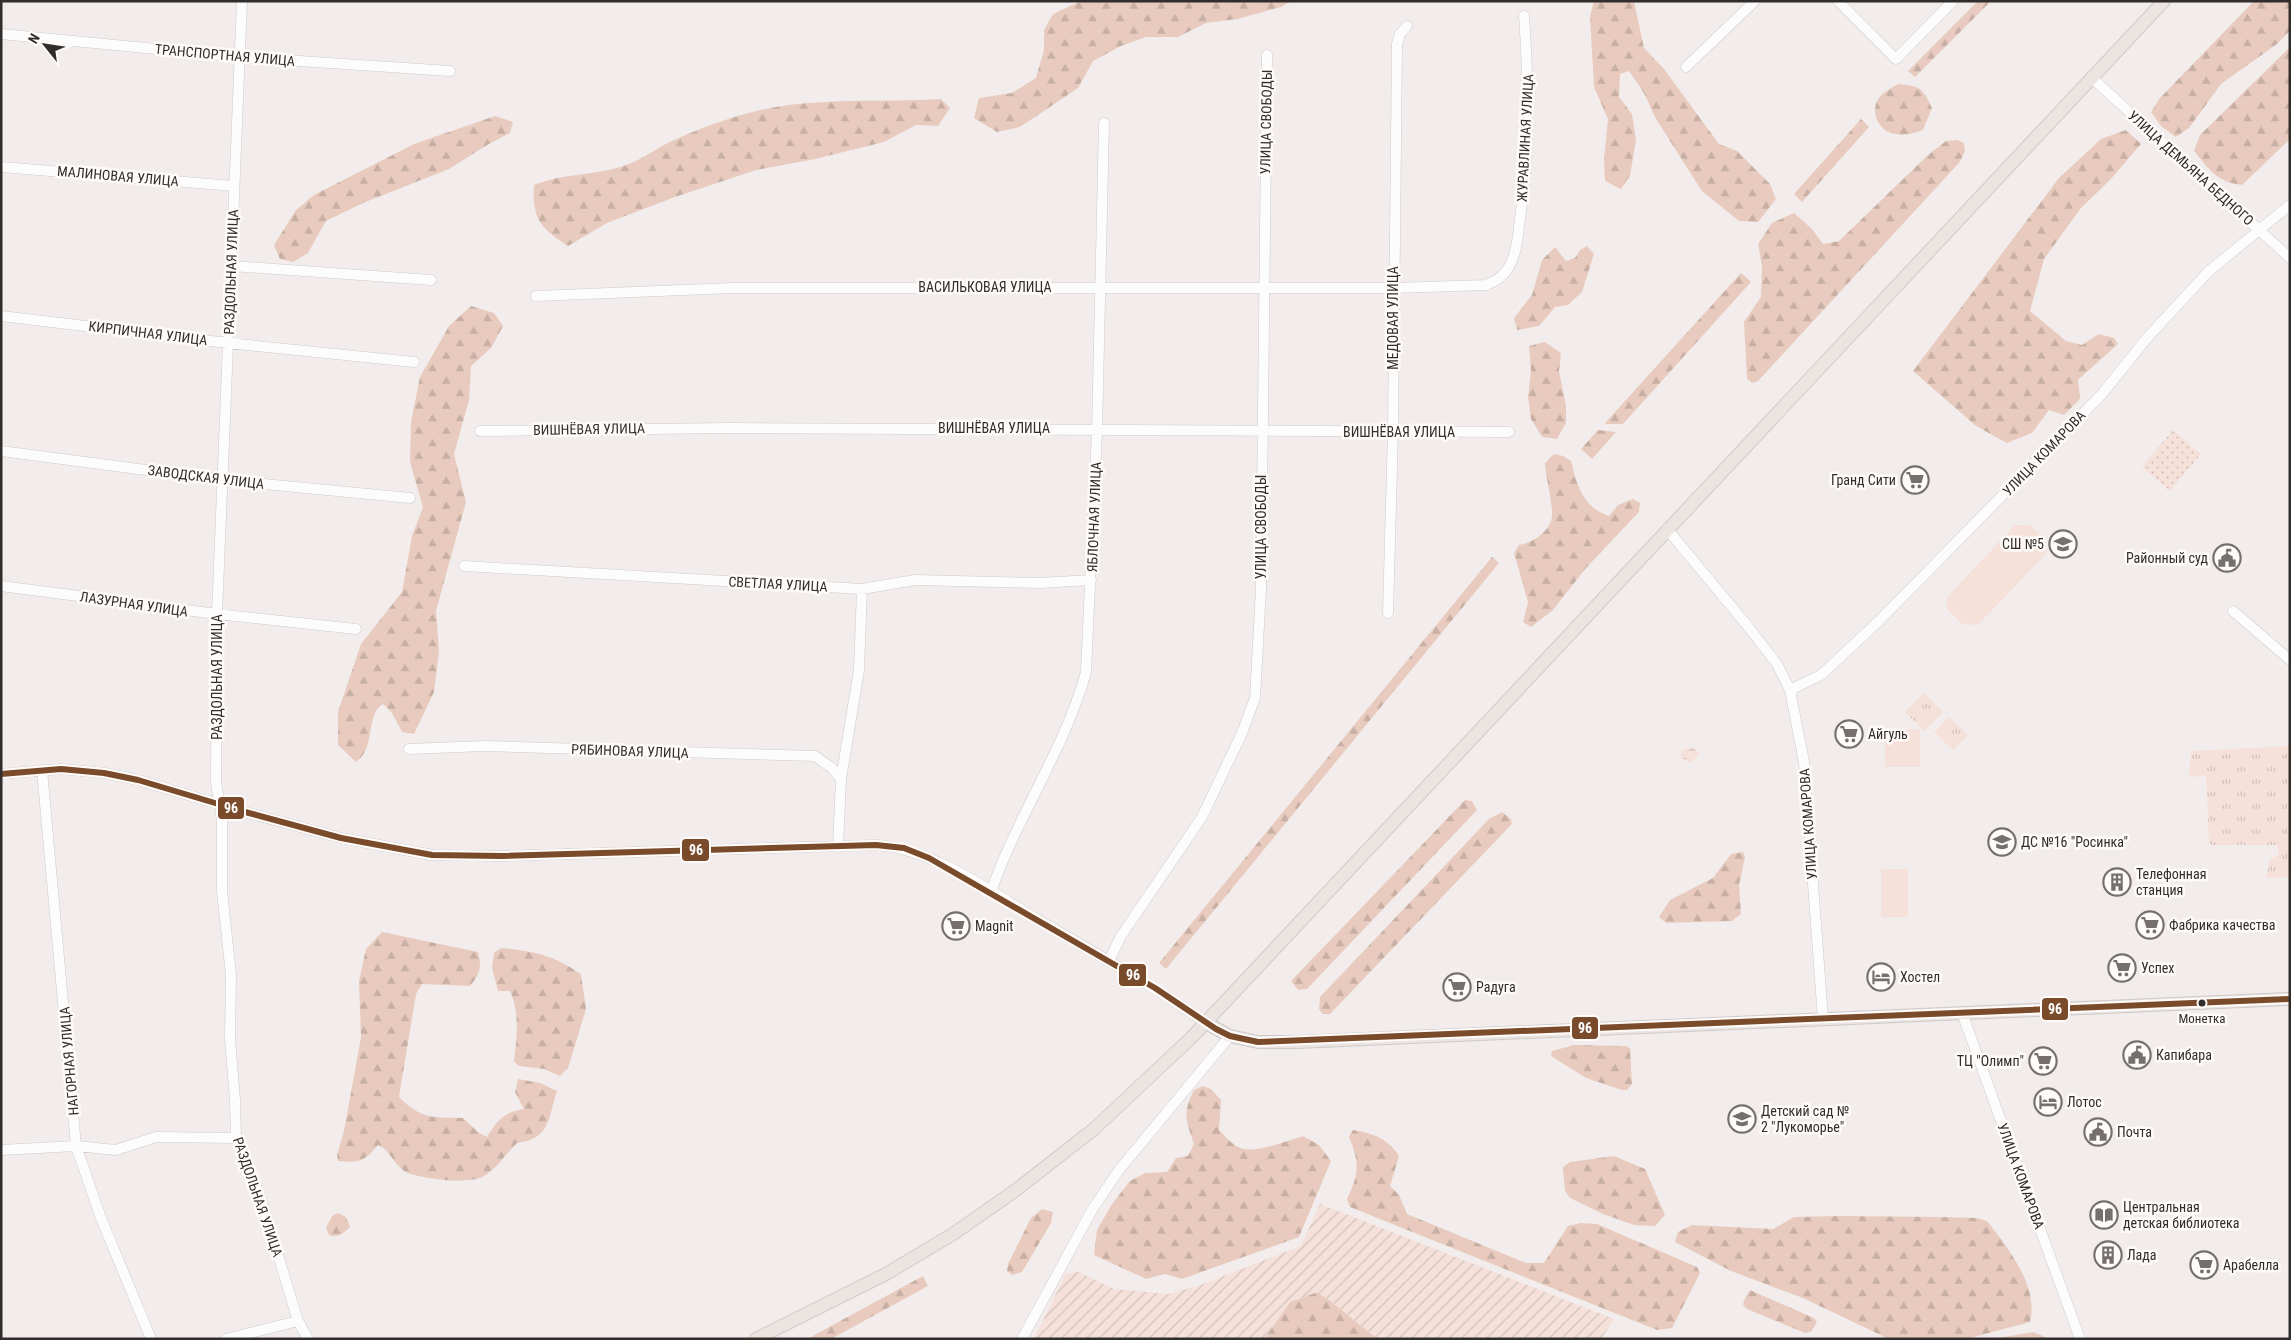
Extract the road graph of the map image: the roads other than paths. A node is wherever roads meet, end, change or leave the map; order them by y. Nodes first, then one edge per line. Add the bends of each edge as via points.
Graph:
1 (242, 1) edge
2 (1754, 1) edge
3 (1838, 1) edge
4 (1954, 1) edge
5 (2164, 1) edge
6 (1524, 16) dead end
7 (1407, 26) dead end
8 (1, 34) edge
9 (1267, 55) dead end
10 (239, 57) junction
11 (1686, 67) dead end
12 (450, 71) dead end
13 (2092, 78) junction
14 (1104, 123) dead end
15 (1, 167) edge
16 (234, 186) junction
17 (2290, 205) edge
18 (2259, 230) junction
19 (2290, 258) edge
20 (231, 266) junction
21 (431, 280) dead end
22 (1100, 287) junction
23 (1263, 288) junction
24 (1393, 288) junction
25 (1434, 288) joint
26 (536, 296) dead end
27 (1, 316) edge
28 (228, 343) junction
29 (414, 362) dead end
30 (480, 431) dead end
31 (1097, 431) junction
32 (1393, 431) junction
33 (1262, 432) junction
34 (1509, 432) dead end
35 (1, 451) edge
36 (222, 480) junction
37 (410, 498) dead end
38 (1667, 530) junction
39 (464, 566) dead end
40 (1091, 580) junction
41 (1, 586) edge
42 (862, 589) junction
43 (2233, 610) dead end
44 (1388, 612) dead end
45 (217, 614) junction
46 (356, 629) dead end
47 (2290, 660) edge
48 (1790, 690) junction
49 (409, 749) dead end
50 (42, 770) junction
51 (1, 774) edge
52 (841, 780) junction
53 (220, 804) junction
54 (838, 847) junction
55 (991, 892) junction
56 (1109, 961) junction
57 (2290, 999) edge
58 (1962, 1014) junction
59 (1823, 1019) junction
60 (1206, 1023) junction
61 (1230, 1036) junction
62 (236, 1138) junction
63 (76, 1146) junction
64 (1, 1150) edge
65 (298, 1321) junction
66 (151, 1339) edge
67 (226, 1339) edge
68 (308, 1339) edge
69 (756, 1339) edge
70 (1022, 1339) edge
71 (2080, 1339) edge

1 - 10 street, РАЗДОЛЬНАЯ УЛИЦА
2 - 11 street
3 - 4 street via 1896,59
5 - 13 main road
6 - 25 street, ЖУРАВЛИНАЯ УЛИЦА via 1528,113 1526,182 1515,254 1499,280 1486,285
7 - 24 street, МЕДОВАЯ УЛИЦА via 1396,44
8 - 10 street, ТРАНСПОРТНАЯ УЛИЦА
9 - 23 street, УЛИЦА СВОБОДЫ
10 - 12 street, ТРАНСПОРТНАЯ УЛИЦА
10 - 16 street, РАЗДОЛЬНАЯ УЛИЦА
13 - 18 street, УЛИЦА ДЕМЬЯНА БЕДНОГО
13 - 38 main road
14 - 22 street, ЯБЛОЧНАЯ УЛИЦА
15 - 16 street, МАЛИНОВАЯ УЛИЦА
16 - 20 street, РАЗДОЛЬНАЯ УЛИЦА
17 - 18 street, УЛИЦА КОМАРОВА
18 - 19 street, УЛИЦА ДЕМЬЯНА БЕДНОГО
18 - 48 street, УЛИЦА КОМАРОВА via 2210,272 2148,338 2102,394 1879,622 1821,675
20 - 21 street
20 - 28 street, РАЗДОЛЬНАЯ УЛИЦА
22 - 23 street, ВАСИЛЬКОВАЯ УЛИЦА
22 - 26 street, ВАСИЛЬКОВАЯ УЛИЦА via 732,288
22 - 31 street, ЯБЛОЧНАЯ УЛИЦА
23 - 24 street, ВАСИЛЬКОВАЯ УЛИЦА
23 - 33 street, УЛИЦА СВОБОДЫ
24 - 25 street, ВАСИЛЬКОВАЯ УЛИЦА
24 - 32 street, МЕДОВАЯ УЛИЦА
27 - 28 street, КИРПИЧНАЯ УЛИЦА
28 - 29 street, КИРПИЧНАЯ УЛИЦА
28 - 36 street, РАЗДОЛЬНАЯ УЛИЦА
30 - 31 street, ВИШНЁВАЯ УЛИЦА via 770,428 1079,428
31 - 33 street, ВИШНЁВАЯ УЛИЦА
31 - 40 street, ЯБЛОЧНАЯ УЛИЦА
32 - 33 street, ВИШНЁВАЯ УЛИЦА
32 - 34 street, ВИШНЁВАЯ УЛИЦА
32 - 44 street, МЕДОВАЯ УЛИЦА
33 - 56 street, УЛИЦА СВОБОДЫ via 1261,589 1255,698 1202,817 1120,936
35 - 36 street, ЗАВОДСКАЯ УЛИЦА
36 - 37 street, ЗАВОДСКАЯ УЛИЦА
36 - 45 street, РАЗДОЛЬНАЯ УЛИЦА
38 - 48 street, УЛИЦА КОМАРОВА via 1777,664
38 - 60 main road
39 - 42 street, СВЕТЛАЯ УЛИЦА
40 - 42 street, СВЕТЛАЯ УЛИЦА via 1040,583 915,580
40 - 55 street, ЯБЛОЧНАЯ УЛИЦА via 1086,672 1077,705 1015,831
41 - 45 street, ЛАЗУРНАЯ УЛИЦА
42 - 52 street via 859,670
43 - 47 street
45 - 46 street, ЛАЗУРНАЯ УЛИЦА
45 - 53 street, РАЗДОЛЬНАЯ УЛИЦА via 216,782
48 - 59 street, УЛИЦА КОМАРОВА via 1804,762
49 - 52 street, РЯБИНОВАЯ УЛИЦА via 484,746 815,756 832,768
50 - 51 street
50 - 53 street via 78,769 104,773
50 - 63 street, НАГОРНАЯ УЛИЦА
52 - 54 street
53 - 54 street via 341,838 432,855
53 - 62 street, РАЗДОЛЬНАЯ УЛИЦА via 222,891 231,974 230,1039
54 - 55 street via 876,845 909,850
55 - 56 street
56 - 60 street
57 - 58 main road
58 - 59 main road
58 - 71 street, УЛИЦА КОМАРОВА
59 - 61 main road via 1298,1042 1258,1042
60 - 61 main road
60 - 69 main road via 1094,1129 1016,1190 953,1234 886,1274
61 - 70 street via 1119,1170 1088,1217
62 - 63 street via 156,1137 116,1150
62 - 65 street, РАЗДОЛЬНАЯ УЛИЦА via 261,1199
63 - 64 street
63 - 66 street, НАГОРНАЯ УЛИЦА via 101,1218
65 - 67 street
65 - 68 street, РАЗДОЛЬНАЯ УЛИЦА

